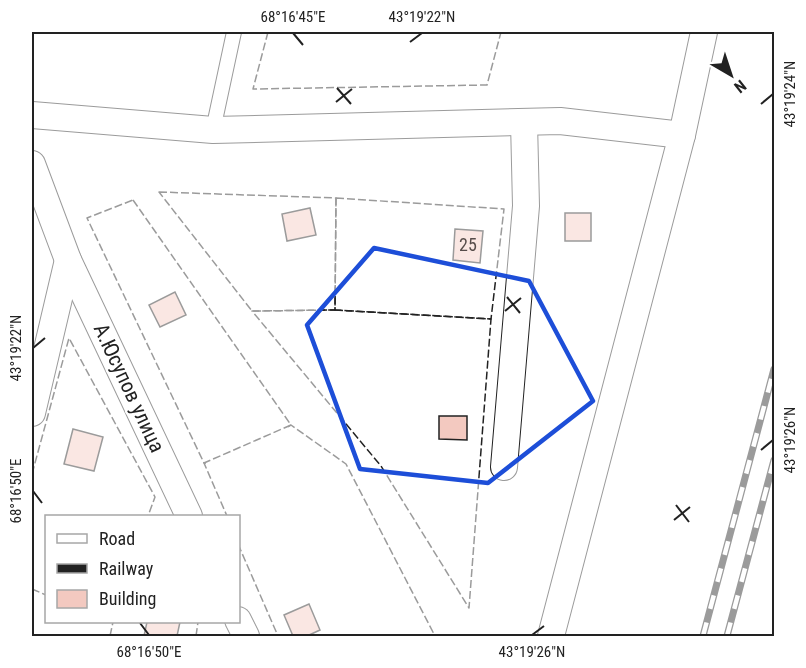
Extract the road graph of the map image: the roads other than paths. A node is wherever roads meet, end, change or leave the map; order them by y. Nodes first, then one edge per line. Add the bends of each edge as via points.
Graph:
1 (234, 32) edge
2 (704, 32) edge
3 (32, 115) edge
4 (524, 122) junction
5 (213, 130) junction
6 (682, 135) junction
7 (32, 164) edge
8 (68, 260) junction
9 (32, 413) edge
10 (504, 467) dead end
11 (189, 515) edge
12 (551, 636) edge

1 - 5 lane
2 - 6 street
3 - 5 street
4 - 5 street
4 - 6 street via 560,121
4 - 10 street via 526,206
6 - 12 street
7 - 8 street, А.Юсупов улица
8 - 9 street
8 - 11 street, А.Юсупов улица

